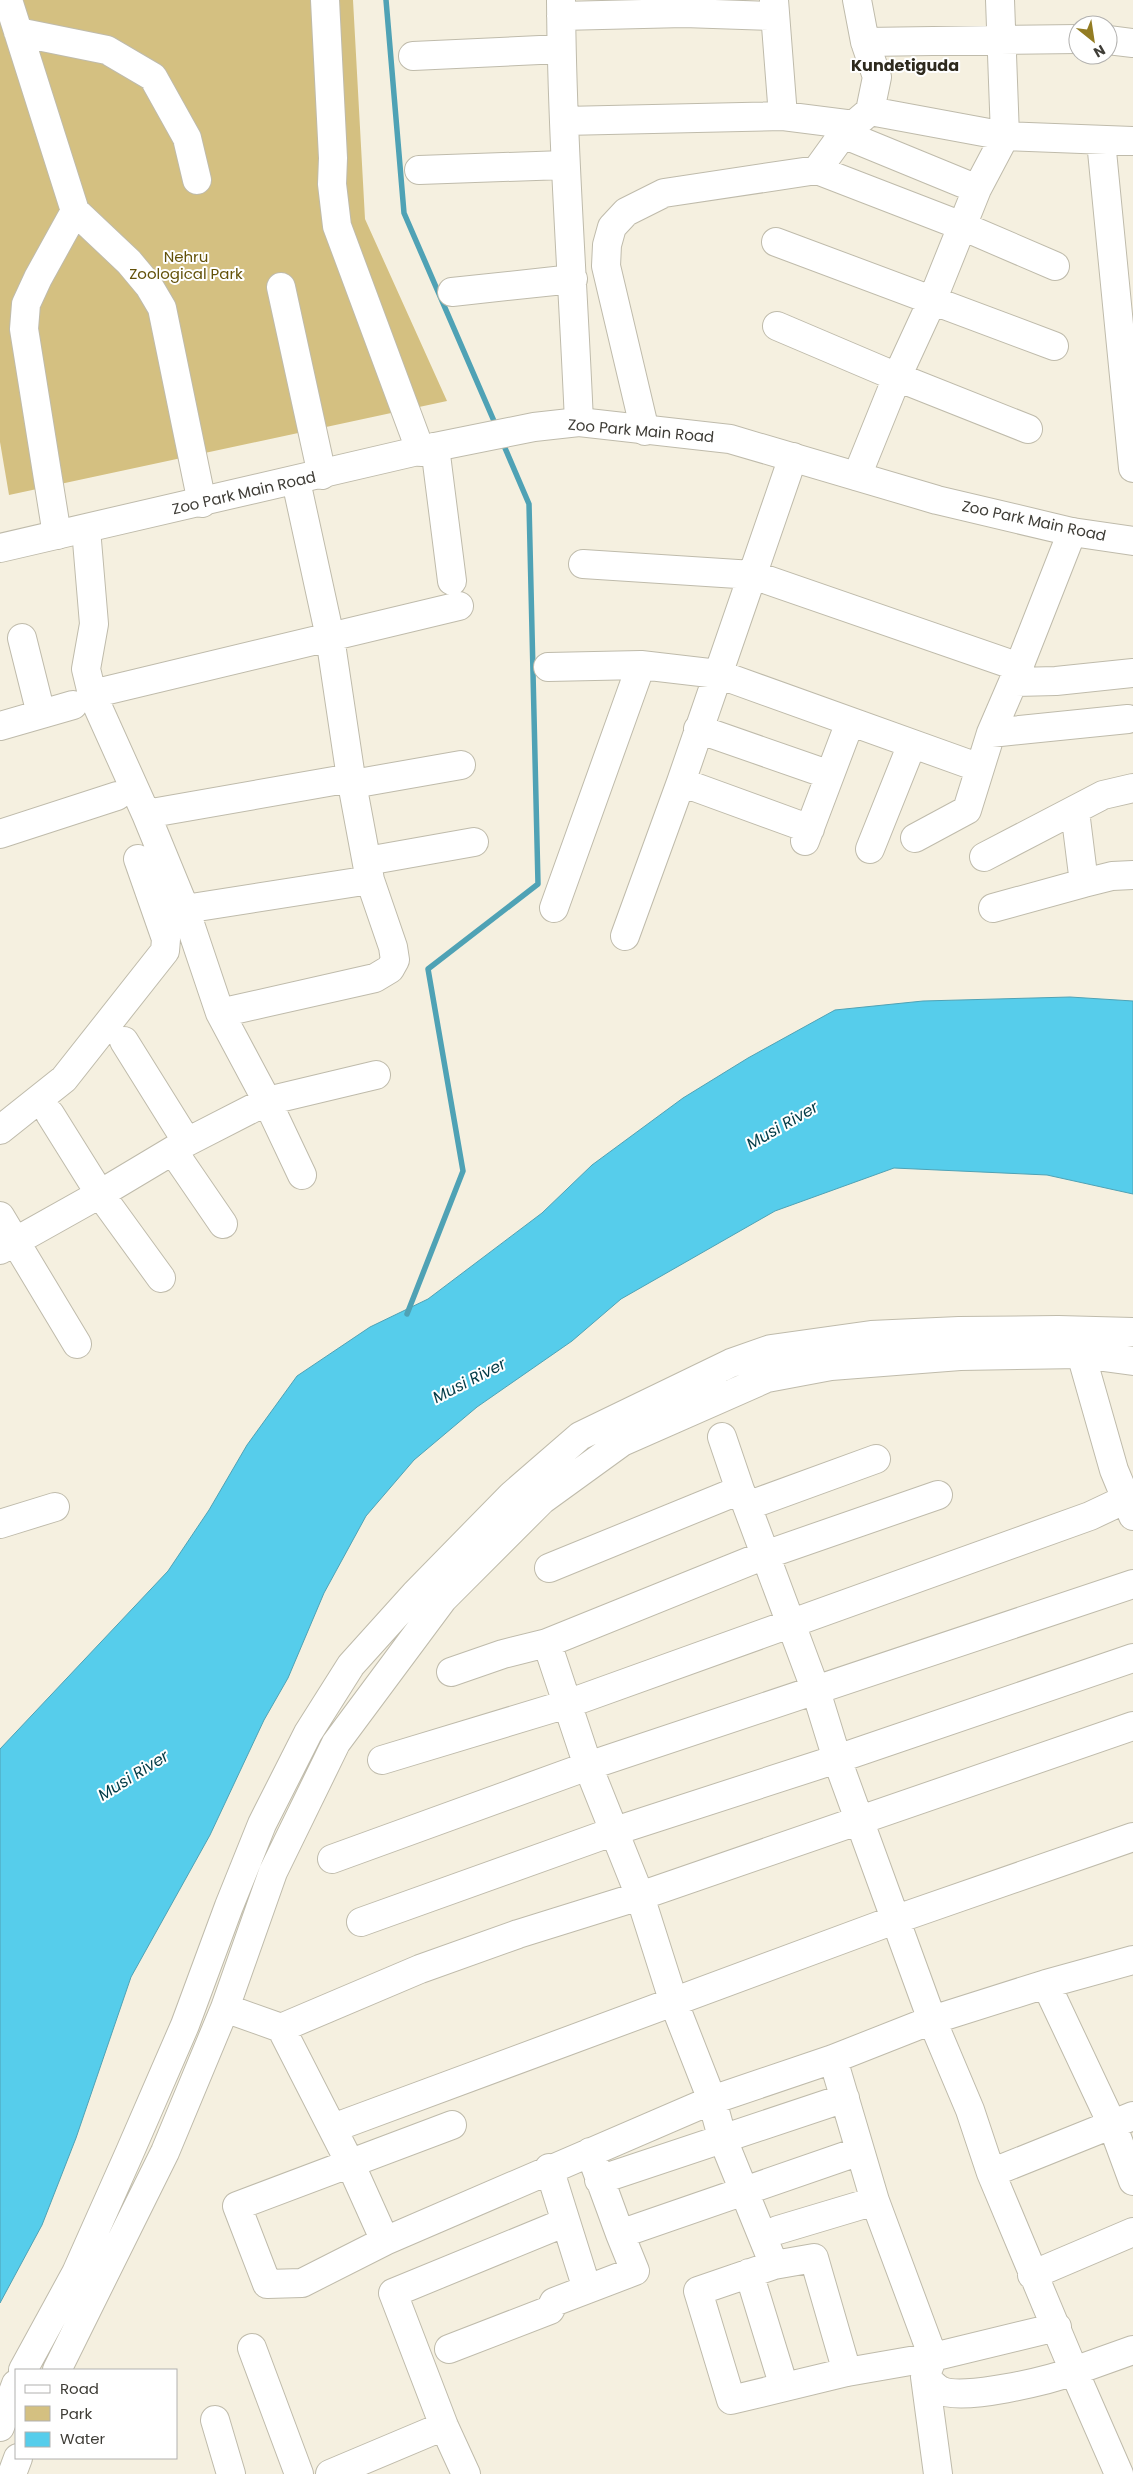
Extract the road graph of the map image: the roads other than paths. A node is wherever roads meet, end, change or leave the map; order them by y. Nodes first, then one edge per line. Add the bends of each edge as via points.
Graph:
1 (8, 0) edge
2 (325, 0) edge
3 (857, 0) edge
4 (1000, 0) edge
5 (561, 8) edge
6 (775, 8) edge
7 (18, 32) junction
8 (1068, 39) edge
9 (1118, 41) edge
10 (865, 42) junction
11 (1002, 42) junction
12 (1133, 42) edge
13 (561, 49) junction
14 (413, 56) dead end
15 (783, 116) junction
16 (564, 121) junction
17 (856, 123) junction
18 (1005, 136) junction
19 (1101, 141) junction
20 (1133, 141) edge
21 (564, 165) junction
22 (419, 170) dead end
23 (817, 170) junction
24 (197, 180) dead end
25 (976, 189) junction
26 (75, 211) junction
27 (962, 226) junction
28 (776, 242) dead end
29 (1055, 266) dead end
30 (573, 279) junction
31 (281, 287) dead end
32 (452, 292) dead end
33 (932, 301) junction
34 (777, 326) dead end
35 (1054, 346) dead end
36 (897, 377) junction
37 (579, 422) junction
38 (1028, 429) dead end
39 (645, 431) junction
40 (428, 450) junction
41 (793, 457) junction
42 (1133, 468) edge
43 (322, 475) junction
44 (857, 476) junction
45 (296, 481) junction
46 (202, 503) junction
47 (86, 529) junction
48 (1072, 532) junction
49 (57, 535) junction
50 (1133, 541) edge
51 (0, 548) edge
52 (583, 564) dead end
53 (752, 575) junction
54 (330, 637) junction
55 (22, 638) dead end
56 (641, 665) junction
57 (548, 667) dead end
58 (1133, 673) edge
59 (718, 674) junction
60 (1016, 675) junction
61 (82, 700) junction
62 (41, 714) junction
63 (1128, 719) dead end
64 (850, 722) junction
65 (0, 726) edge
66 (698, 729) junction
67 (991, 733) junction
68 (912, 744) junction
69 (461, 765) dead end
70 (980, 768) junction
71 (830, 775) junction
72 (352, 781) junction
73 (681, 782) junction
74 (1133, 788) edge
75 (116, 796) dead end
76 (1075, 812) junction
77 (146, 814) junction
78 (0, 834) edge
79 (915, 838) dead end
80 (474, 842) dead end
81 (870, 849) dead end
82 (984, 857) dead end
83 (138, 859) dead end
84 (368, 870) junction
85 (1133, 875) edge
86 (1084, 883) junction
87 (554, 908) dead end
88 (993, 908) dead end
89 (185, 909) junction
90 (625, 936) dead end
91 (220, 1013) junction
92 (124, 1041) dead end
93 (376, 1075) dead end
94 (267, 1101) junction
95 (50, 1114) dead end
96 (0, 1130) edge
97 (180, 1146) junction
98 (302, 1175) dead end
99 (100, 1194) junction
100 (0, 1216) edge
101 (223, 1224) dead end
102 (8, 1245) edge
103 (161, 1278) dead end
104 (1133, 1332) edge
105 (77, 1344) dead end
106 (1081, 1354) junction
107 (1133, 1361) edge
108 (722, 1437) dead end
109 (876, 1459) dead end
110 (1124, 1470) edge
111 (938, 1495) dead end
112 (744, 1498) junction
113 (55, 1507) dead end
114 (1130, 1507) edge
115 (0, 1524) edge
116 (765, 1555) junction
117 (549, 1568) dead end
118 (1133, 1584) edge
119 (792, 1624) junction
120 (547, 1643) junction
121 (1133, 1658) edge
122 (451, 1672) dead end
123 (816, 1690) junction
124 (567, 1704) junction
125 (1133, 1726) edge
126 (837, 1759) junction
127 (382, 1760) dead end
128 (588, 1766) junction
129 (860, 1821) junction
130 (615, 1831) junction
131 (1133, 1837) edge
132 (332, 1859) dead end
133 (640, 1896) junction
134 (897, 1919) junction
135 (360, 1922) dead end
136 (1133, 1960) edge
137 (1046, 1984) junction
138 (674, 2003) junction
139 (225, 2008) junction
140 (932, 2020) junction
141 (281, 2028) junction
142 (833, 2059) junction
143 (156, 2091) junction
144 (845, 2098) junction
145 (712, 2100) junction
146 (186, 2101) junction
147 (1123, 2120) edge
148 (452, 2125) dead end
149 (333, 2128) junction
150 (722, 2137) junction
151 (860, 2151) junction
152 (590, 2152) junction
153 (350, 2163) junction
154 (549, 2168) junction
155 (991, 2173) junction
156 (599, 2180) junction
157 (1133, 2181) edge
158 (742, 2191) junction
159 (876, 2201) junction
160 (566, 2222) junction
161 (778, 2230) dead end
162 (1133, 2232) edge
163 (620, 2234) junction
164 (386, 2241) junction
165 (762, 2269) junction
166 (1032, 2275) junction
167 (587, 2289) junction
168 (1057, 2327) junction
169 (252, 2348) dead end
170 (449, 2349) dead end
171 (1133, 2350) edge
172 (929, 2367) junction
173 (24, 2369) edge
174 (57, 2369) edge
175 (1074, 2371) junction
176 (847, 2372) junction
177 (15, 2387) edge
178 (784, 2387) junction
179 (215, 2420) dead end
180 (444, 2426) junction
181 (0, 2427) edge
182 (18, 2459) edge
183 (12, 2474) edge
184 (231, 2474) edge
185 (299, 2474) edge
186 (330, 2474) edge
187 (466, 2474) edge
188 (938, 2474) edge
189 (1119, 2474) edge

1 - 7 street
2 - 40 street via 336,226
3 - 10 street
4 - 11 street
5 - 6 street via 684,13
5 - 13 street
6 - 15 street
7 - 24 street via 107,50 153,77 187,138
7 - 26 street
8 - 11 street
9 - 12 street
10 - 11 street
10 - 17 street via 877,77
11 - 18 street
13 - 14 street
13 - 16 street
15 - 16 street
15 - 17 street
16 - 21 street
17 - 18 street
17 - 23 street
17 - 25 street
18 - 19 street
18 - 25 street
19 - 20 street
19 - 42 street
21 - 22 street
21 - 30 street
23 - 27 street
23 - 39 street via 664,193 626,212 612,227 606,266
25 - 27 street
26 - 46 street via 129,262 162,308
26 - 49 street via 26,304 24,329
27 - 29 street
27 - 33 street
28 - 33 street
30 - 32 street
30 - 37 street
31 - 43 street
33 - 35 street
33 - 36 street
34 - 36 street
36 - 38 street
36 - 44 street
37 - 39 street, Zoo Park Main Road
37 - 40 street, Zoo Park Main Road via 534,427
39 - 41 street, Zoo Park Main Road via 730,439
40 - 43 street, Zoo Park Main Road
40 - 54 street via 456,594
41 - 44 street, Zoo Park Main Road
41 - 53 street
43 - 45 street, Zoo Park Main Road
44 - 48 street, Zoo Park Main Road via 937,500
45 - 46 street, Zoo Park Main Road
45 - 54 street
46 - 47 street, Zoo Park Main Road
47 - 49 street, Zoo Park Main Road
47 - 61 street via 94,624
48 - 50 street, Zoo Park Main Road
48 - 60 street
49 - 51 street, Zoo Park Main Road
52 - 53 street
53 - 59 street
53 - 60 street
54 - 61 street
54 - 72 street
55 - 62 street
56 - 57 street
56 - 59 street
56 - 87 street
58 - 60 street via 1056,681
59 - 64 street
59 - 66 street
60 - 67 street
61 - 62 street
61 - 77 street
62 - 65 street
63 - 67 street
64 - 68 street
64 - 71 street
66 - 71 street
66 - 73 street
67 - 70 street
68 - 70 street
68 - 81 street
69 - 72 street
70 - 79 street via 967,810
71 - 73 street via 808,835
72 - 77 street
72 - 84 street
73 - 90 street
74 - 76 street via 1103,795
75 - 78 street
76 - 82 street
76 - 86 street
77 - 89 street
80 - 84 street
83 - 96 street via 166,940 165,951 64,1079
84 - 89 street
84 - 91 street via 393,947 395,960 390,969 376,978
85 - 86 street
86 - 88 street
89 - 91 street
91 - 94 street
92 - 97 street
93 - 94 street
94 - 97 street
94 - 98 street
95 - 99 street
97 - 99 street
97 - 101 street
99 - 102 street
99 - 103 street
100 - 102 street
102 - 105 street
104 - 143 street via 960,1331 871,1335 770,1348 731,1362 580,1436 506,1502 415,1594 351,1665 308,1733 262,1824 185,2025
106 - 107 street
106 - 110 street
106 - 139 street via 960,1356 831,1366 768,1378 622,1442 542,1500 443,1599 336,1743 273,1872
108 - 112 street
109 - 112 street
110 - 114 street
111 - 116 street
112 - 116 street
112 - 117 street
113 - 115 street
114 - 119 street via 1090,1516
116 - 119 street
116 - 120 street
118 - 123 street
119 - 123 street
119 - 124 street
120 - 122 street
120 - 124 street
121 - 126 street
123 - 126 street
123 - 128 street
124 - 127 street
124 - 128 street
125 - 129 street
126 - 129 street
126 - 130 street
128 - 130 street
128 - 132 street
129 - 133 street
129 - 134 street
130 - 133 street
130 - 135 street
131 - 134 street
133 - 138 street
133 - 141 street via 420,1969
134 - 138 street
134 - 140 street
136 - 137 street
137 - 140 street
137 - 147 street
138 - 145 street
138 - 149 street
139 - 141 street
139 - 146 street
140 - 142 street
140 - 155 street via 970,2110
141 - 149 street
142 - 144 street
142 - 145 street
143 - 146 street
143 - 173 street via 76,2273
144 - 150 street
144 - 151 street
145 - 150 street
145 - 152 street
146 - 174 street via 156,2170
147 - 155 street
147 - 157 street
148 - 153 street
149 - 153 street
150 - 156 street
150 - 158 street
151 - 158 street
151 - 159 street
152 - 154 street
152 - 156 street
153 - 164 street
153 - 164 street via 237,2206 267,2284 302,2282
154 - 160 street
154 - 164 street
155 - 166 street
156 - 163 street
158 - 163 street
158 - 165 street
159 - 161 street
159 - 172 street
160 - 167 street
160 - 180 street via 393,2293
162 - 166 street
163 - 167 street via 634,2271
165 - 176 street via 814,2258
165 - 178 street
165 - 178 street via 698,2291 731,2400
166 - 168 street
167 - 170 street via 554,2302 550,2310
168 - 172 street
168 - 175 street
169 - 185 street
171 - 175 street
172 - 175 street via 940,2390 960,2395 1053,2379
172 - 176 street
172 - 188 street
175 - 189 street
176 - 178 street
177 - 181 street
179 - 184 street
180 - 186 street
180 - 187 street
182 - 183 street

